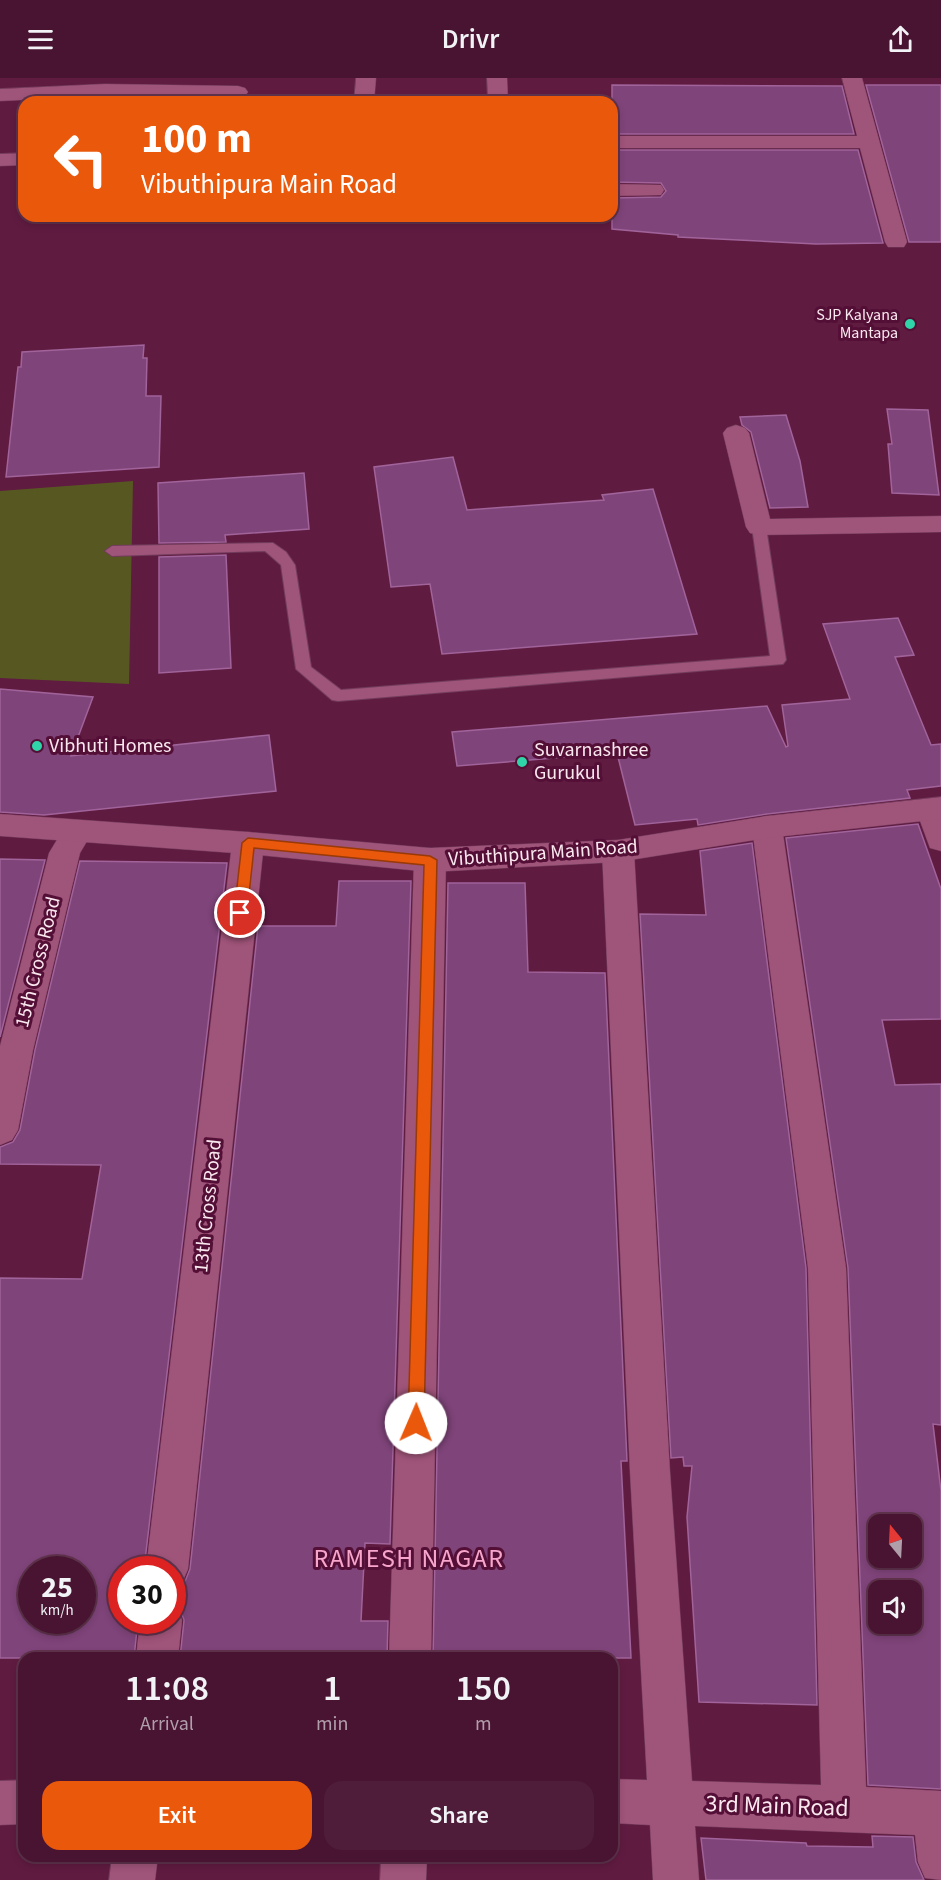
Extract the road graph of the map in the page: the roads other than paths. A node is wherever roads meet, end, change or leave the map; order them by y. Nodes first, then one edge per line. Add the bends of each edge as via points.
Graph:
1 (366, 78) edge
2 (497, 78) edge
3 (852, 78) edge
4 (105, 90) edge
5 (239, 91) edge
6 (0, 95) edge
7 (364, 96) edge
8 (498, 96) edge
9 (618, 142) edge
10 (869, 142) junction
11 (18, 159) edge
12 (0, 160) edge
13 (618, 190) edge
14 (652, 190) dead end
15 (896, 242) dead end
16 (736, 433) dead end
17 (941, 524) edge
18 (759, 527) junction
19 (112, 551) dead end
20 (936, 809) edge
21 (0, 825) edge
22 (767, 827) junction
23 (78, 831) junction
24 (941, 840) edge
25 (248, 843) junction
26 (618, 852) junction
27 (430, 860) junction
28 (0, 1130) edge
29 (168, 1556) edge
30 (160, 1634) edge
31 (158, 1652) edge
32 (411, 1652) edge
33 (618, 1801) edge
34 (18, 1802) edge
35 (671, 1802) junction
36 (0, 1803) edge
37 (844, 1808) junction
38 (938, 1814) edge
39 (134, 1862) edge
40 (404, 1862) edge
41 (941, 1862) edge
42 (132, 1880) edge
43 (403, 1880) edge
44 (676, 1880) edge

1 - 7 street
2 - 8 street
3 - 10 street
4 - 5 street
4 - 6 street
9 - 10 street
10 - 15 street
11 - 12 street
13 - 14 street
16 - 18 street
17 - 18 street
18 - 19 lane via 778,660 338,696 304,669 288,565 268,546
20 - 22 street, Vibuthipura Main Road
20 - 24 street
21 - 23 street, Vibuthipura Main Road
22 - 26 street, Vibuthipura Main Road
22 - 37 street via 827,1268
23 - 25 street, Vibuthipura Main Road
23 - 28 street, 15th Cross Road via 65,853
25 - 27 street, Vibuthipura Main Road
25 - 29 street, 13th Cross Road
26 - 27 street, Vibuthipura Main Road
26 - 35 street
27 - 32 street
30 - 31 street
33 - 35 street, 3rd Main Road
34 - 36 street
35 - 37 street, 3rd Main Road
35 - 44 street
37 - 38 street, 3rd Main Road
38 - 41 street
39 - 42 street
40 - 43 street

